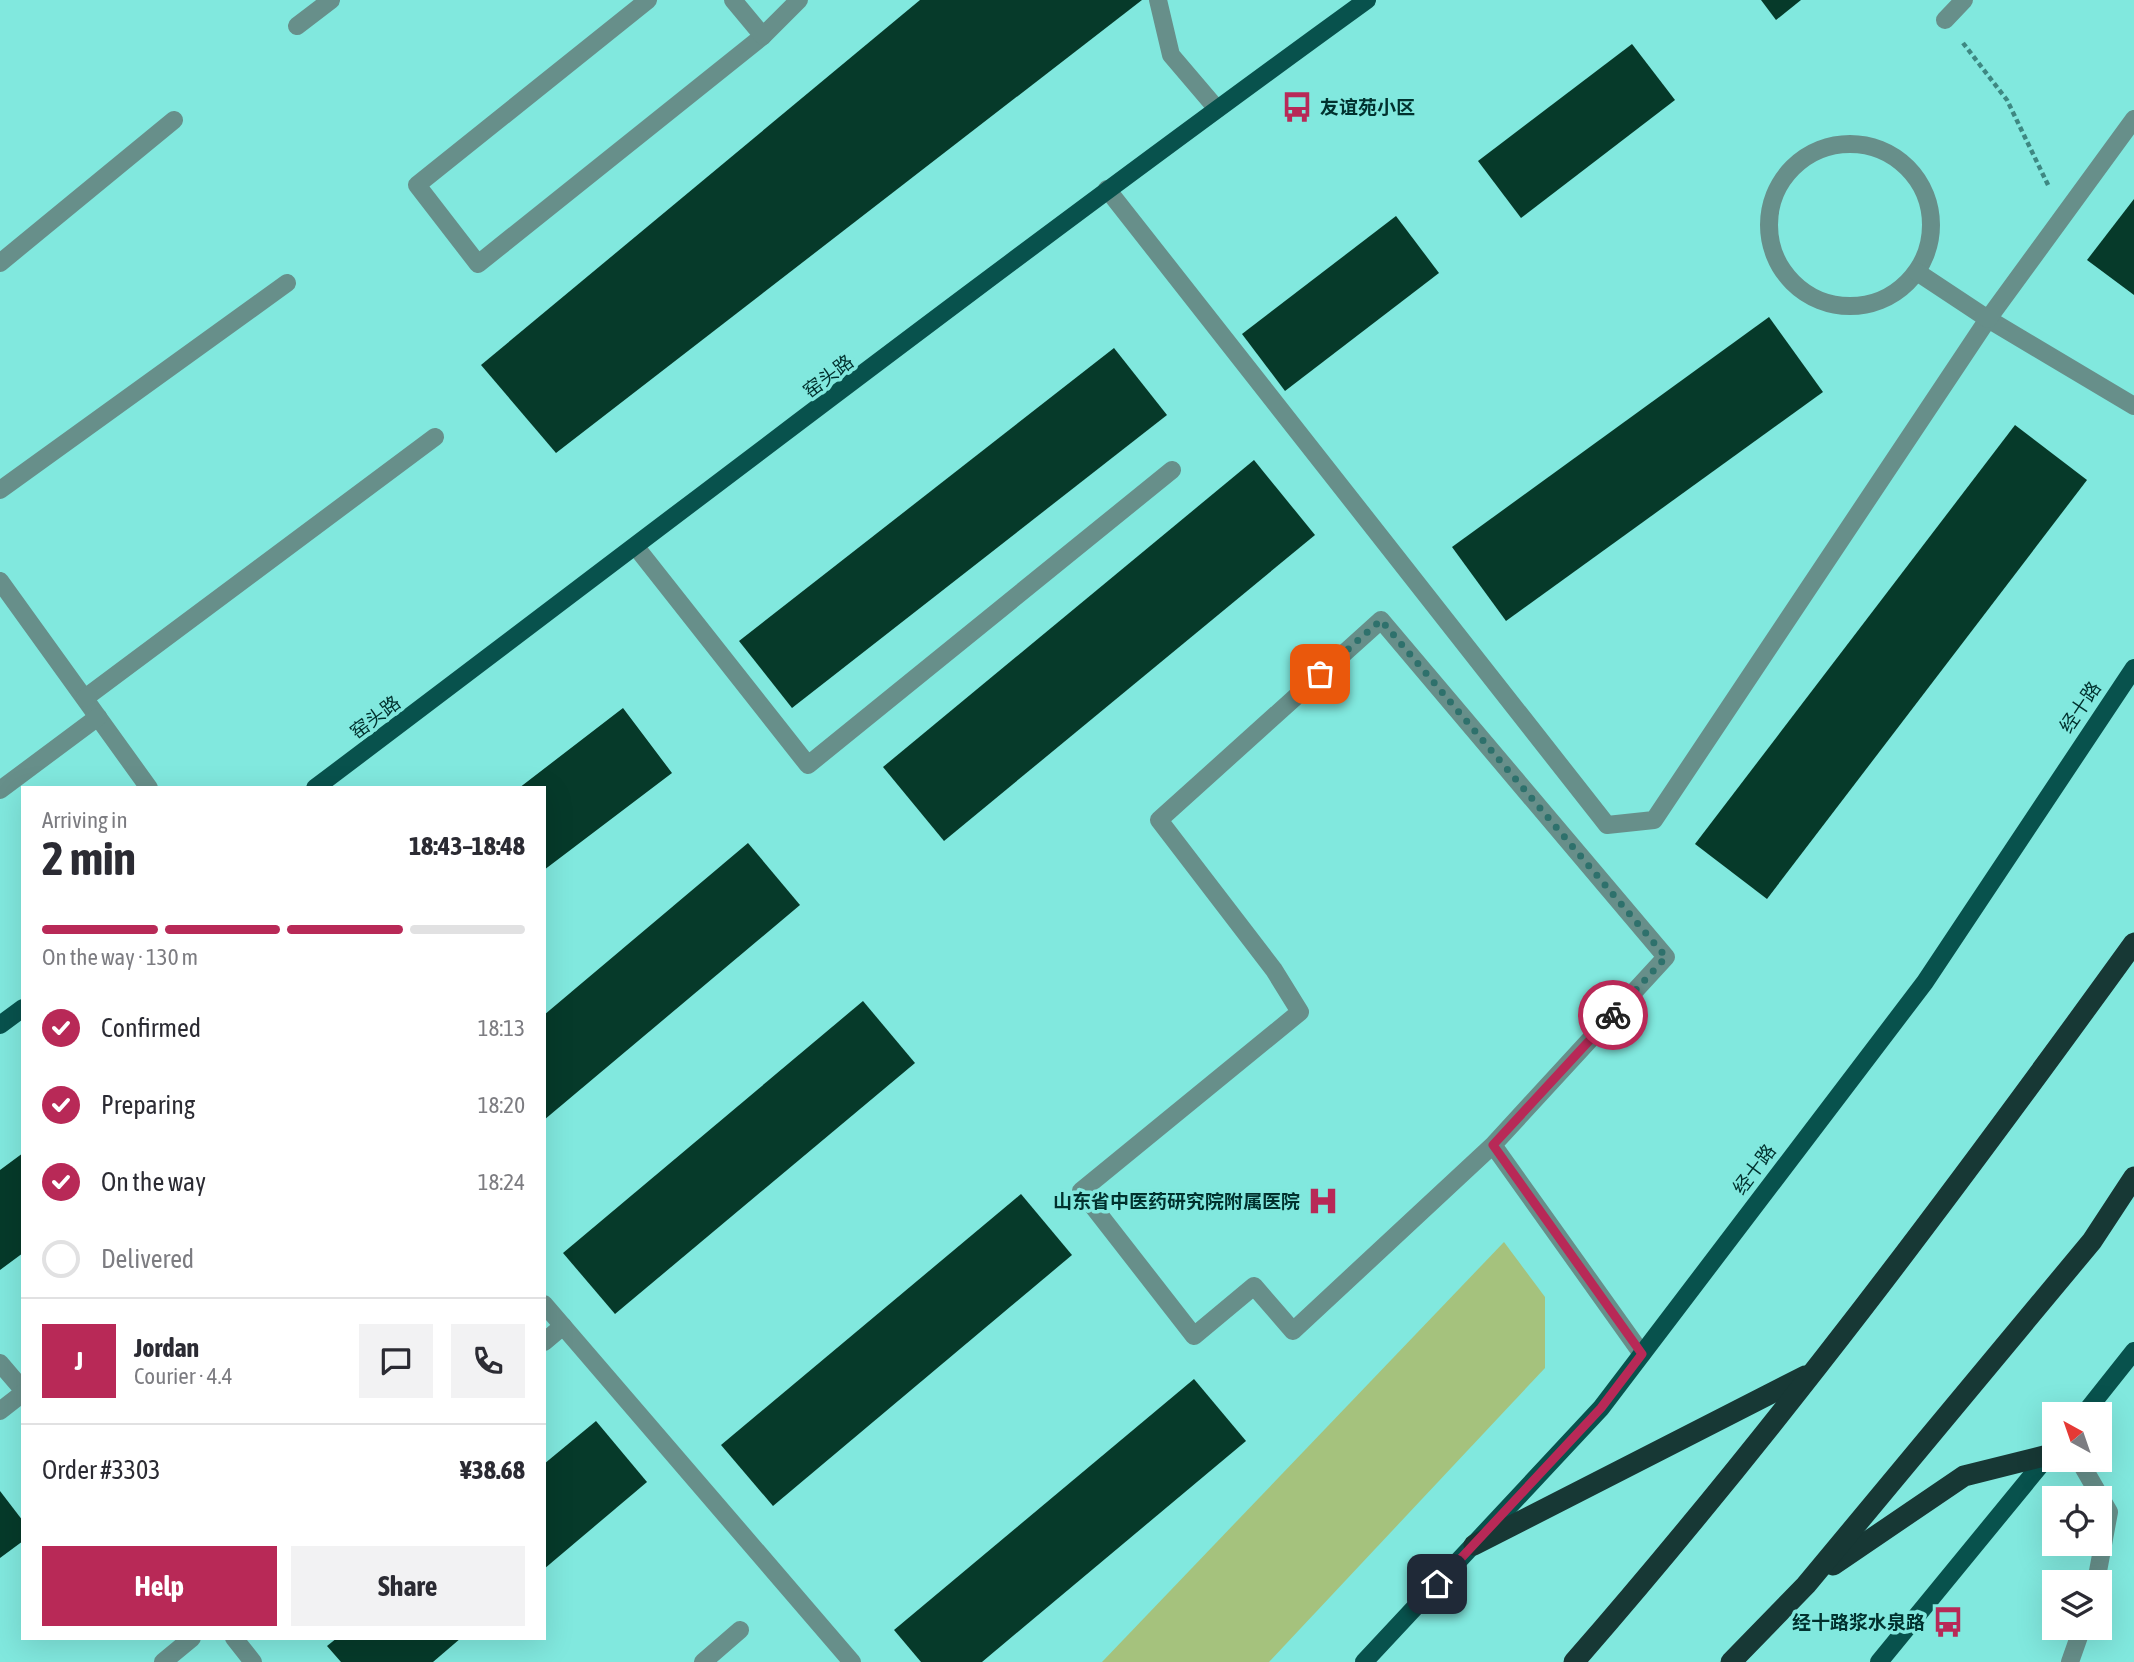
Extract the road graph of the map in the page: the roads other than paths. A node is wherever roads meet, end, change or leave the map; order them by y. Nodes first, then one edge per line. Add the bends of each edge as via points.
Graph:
1 (331, 0) edge
2 (648, 0) edge
3 (733, 0) edge
4 (799, 0) edge
5 (1158, 0) edge
6 (1367, 0) edge
7 (1964, 0) edge
8 (1945, 20) road end
9 (297, 26) dead end
10 (763, 36) junction
11 (1216, 109) junction
12 (174, 120) dead end
13 (2134, 120) edge
14 (1107, 189) junction
15 (0, 263) edge
16 (1917, 272) junction
17 (287, 283) dead end
18 (1988, 319) junction
19 (2134, 406) edge
20 (435, 437) dead end
21 (1172, 470) dead end
22 (0, 490) edge
23 (636, 547) junction
24 (0, 581) edge
25 (2134, 668) edge
26 (85, 698) junction
27 (98, 717) junction
28 (148, 786) edge
29 (319, 786) edge
30 (0, 790) edge
31 (2134, 943) edge
32 (21, 1009) edge
33 (0, 1025) edge
34 (1493, 1145) junction
35 (2134, 1177) edge
36 (546, 1306) edge
37 (563, 1326) junction
38 (546, 1340) edge
39 (2134, 1351) edge
40 (1642, 1354) junction
41 (0, 1363) edge
42 (1813, 1372) junction
43 (21, 1389) edge
44 (21, 1393) edge
45 (2094, 1402) edge
46 (0, 1411) edge
47 (2042, 1454) edge
48 (2042, 1462) edge
49 (2086, 1472) edge
50 (1474, 1545) junction
51 (2098, 1570) edge
52 (1806, 1585) junction
53 (740, 1630) dead end
54 (190, 1640) edge
55 (236, 1640) edge
56 (2078, 1640) edge
57 (163, 1662) edge
58 (253, 1662) edge
59 (703, 1662) edge
60 (852, 1662) edge
61 (1364, 1662) edge
62 (1574, 1662) edge
63 (1731, 1662) edge
64 (1879, 1662) edge
65 (2070, 1662) edge

1 - 9 street
2 - 10 street via 417,185 478,264
3 - 10 street
4 - 10 street
5 - 11 street via 1171,55
6 - 11 main road, 窑头路
7 - 8 street
11 - 14 main road, 窑头路
12 - 15 street
13 - 18 street
14 - 18 street via 1607,825 1654,820
14 - 23 main road, 窑头路
16 - 16 street via 1933,223 1927,197 1915,175 1897,157 1873,146 1847,143 1819,149 1796,164 1779,186 1769,212 1770,240 1779,266 1797,288 1821,302 1849,307 1877,302 1900,290
16 - 18 street
17 - 22 street
18 - 19 street
20 - 26 street
21 - 23 street via 808,765
23 - 29 main road, 窑头路
24 - 26 street
25 - 40 main road, 经十路 via 1924,982
26 - 27 street
27 - 28 street
27 - 30 street
31 - 42 highway via 1961,1182
32 - 33 main road
34 - 34 street via 1666,957 1381,620 1159,820 1300,1012 1081,1191 1194,1336 1254,1286 1293,1331
34 - 40 street
35 - 52 highway via 2092,1241
36 - 37 street
37 - 38 street
37 - 60 street
39 - 45 main road
40 - 50 main road, 经十路 via 1601,1408
41 - 43 street
42 - 50 highway
42 - 62 highway
44 - 46 street
47 - 52 highway via 1964,1476
48 - 64 main road
49 - 51 street via 2109,1512
50 - 61 main road, 经十路
52 - 63 highway
53 - 59 street
54 - 57 street
55 - 58 street
56 - 65 street

